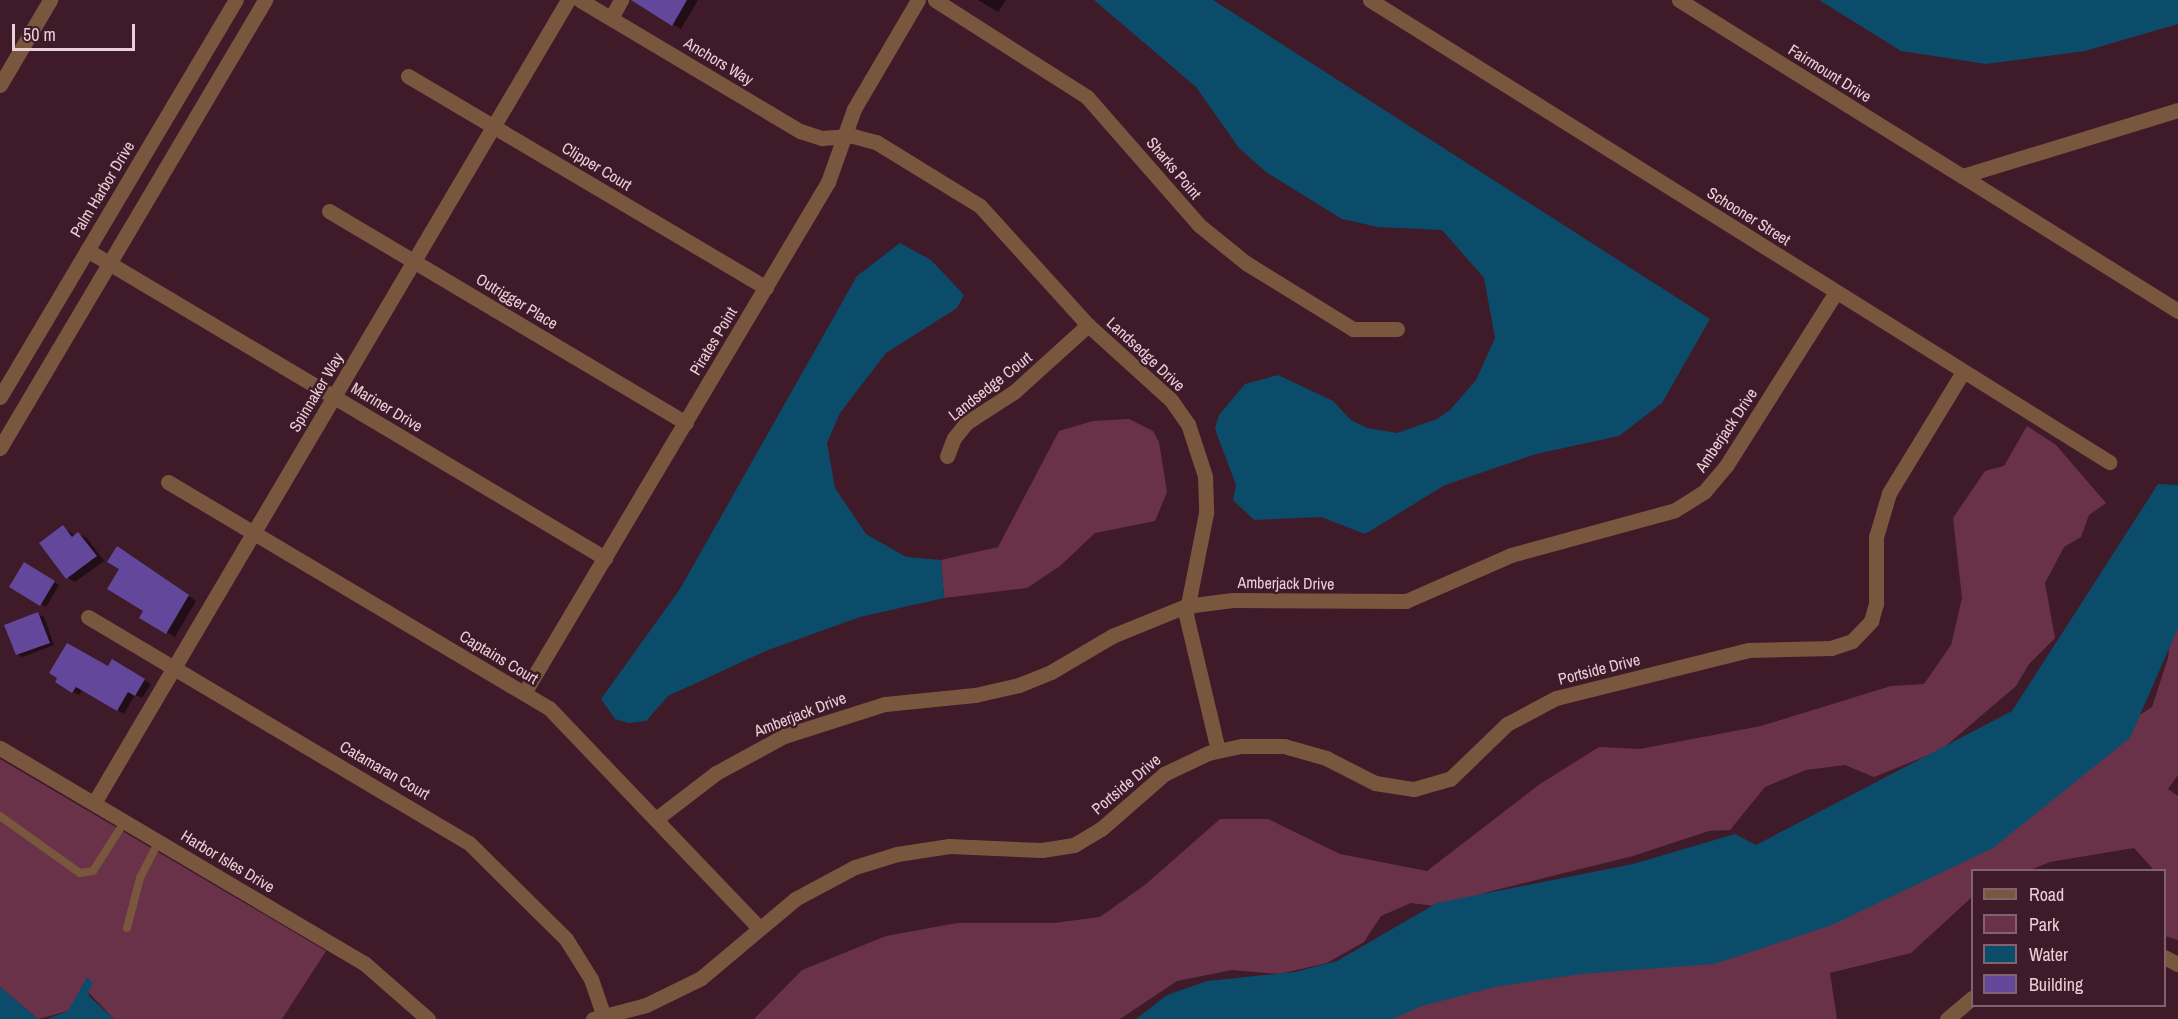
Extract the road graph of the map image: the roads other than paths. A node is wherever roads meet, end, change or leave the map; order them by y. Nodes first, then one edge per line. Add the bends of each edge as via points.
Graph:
1 (50, 0) edge
2 (236, 0) edge
3 (266, 0) edge
4 (568, 0) edge
5 (580, 0) edge
6 (621, 0) edge
7 (918, 0) edge
8 (935, 0) edge
9 (1370, 0) edge
10 (1679, 0) edge
11 (611, 18) junction
12 (408, 76) dead end
13 (0, 85) edge
14 (2178, 110) edge
15 (495, 126) junction
16 (844, 136) junction
17 (1962, 176) junction
18 (329, 210) dead end
19 (87, 250) junction
20 (414, 261) junction
21 (110, 264) junction
22 (766, 288) junction
23 (1836, 292) junction
24 (2178, 311) edge
25 (1088, 325) junction
26 (1396, 329) dead end
27 (1963, 372) junction
28 (0, 397) edge
29 (335, 397) junction
30 (686, 423) junction
31 (0, 448) edge
32 (947, 456) dead end
33 (2109, 462) dead end
34 (168, 482) dead end
35 (254, 533) junction
36 (605, 558) junction
37 (1186, 606) junction
38 (88, 617) dead end
39 (174, 668) junction
40 (524, 693) junction
41 (0, 748) edge
42 (1218, 750) junction
43 (94, 803) junction
44 (0, 816) edge
45 (656, 819) junction
46 (125, 821) junction
47 (159, 841) junction
48 (127, 928) dead end
49 (759, 928) junction
50 (1971, 999) edge
51 (599, 1018) edge
52 (428, 1019) edge
53 (1947, 1019) edge

1 - 13 street
2 - 19 street, Palm Harbor Drive
3 - 21 street
4 - 15 street, Spinnaker Way
5 - 11 street, Anchors Way
6 - 11 street
7 - 16 street, Pirates Point via 857,103
8 - 26 street, Sharks Point via 1088,97 1199,225 1246,263 1353,329
9 - 23 street, Schooner Street
10 - 17 street, Fairmount Drive
11 - 16 street, Anchors Way via 801,131 822,138
12 - 15 street, Clipper Court
14 - 17 street
15 - 20 street, Spinnaker Way
15 - 22 street, Clipper Court
16 - 22 street, Pirates Point via 828,182
16 - 25 street, Landsedge Drive via 862,137 888,148 980,206
17 - 24 street, Fairmount Drive
18 - 20 street, Outrigger Place
19 - 21 street, Mariner Drive
19 - 28 street, Palm Harbor Drive
20 - 29 street, Spinnaker Way
20 - 30 street, Outrigger Place
21 - 29 street, Mariner Drive
21 - 31 street
22 - 30 street, Pirates Point
23 - 27 street, Schooner Street
23 - 37 street, Amberjack Drive via 1726,466 1704,492 1675,510 1511,555 1406,601 1233,600
25 - 32 street, Landsedge Court via 1014,392 966,423
25 - 37 street, Landsedge Drive via 1171,400 1198,448 1205,476 1206,513
27 - 33 street, Schooner Street
27 - 42 street, Portside Drive via 1889,493 1876,537 1876,604 1871,621 1852,641 1831,648 1748,650 1556,698 1508,724 1450,779 1414,789 1375,783 1326,758 1284,746
29 - 35 street, Spinnaker Way
29 - 36 street, Mariner Drive
30 - 36 street, Pirates Point
34 - 35 street, Captains Court
35 - 39 street, Spinnaker Way
35 - 40 street, Captains Court
36 - 40 street, Pirates Point
37 - 42 street, Landsedge Drive
37 - 45 street, Amberjack Drive via 1112,636 1051,672 1018,686 975,695 885,704 801,729 717,773
38 - 39 street, Catamaran Court
39 - 43 street, Spinnaker Way
39 - 51 street, Catamaran Court via 469,843 566,939 591,979
40 - 45 street, Captains Court via 565,721
41 - 43 street, Harbor Isles Drive
42 - 49 street, Portside Drive via 1164,774 1101,829 1074,845 1042,850 950,846 878,859 814,887
43 - 46 street, Harbor Isles Drive
44 - 46 lane via 80,873 93,871
45 - 49 street, Captains Court
46 - 47 street, Harbor Isles Drive
47 - 48 lane via 140,878
47 - 52 street, Harbor Isles Drive via 364,963
49 - 51 street, Portside Drive via 701,978 646,1005
50 - 53 street

